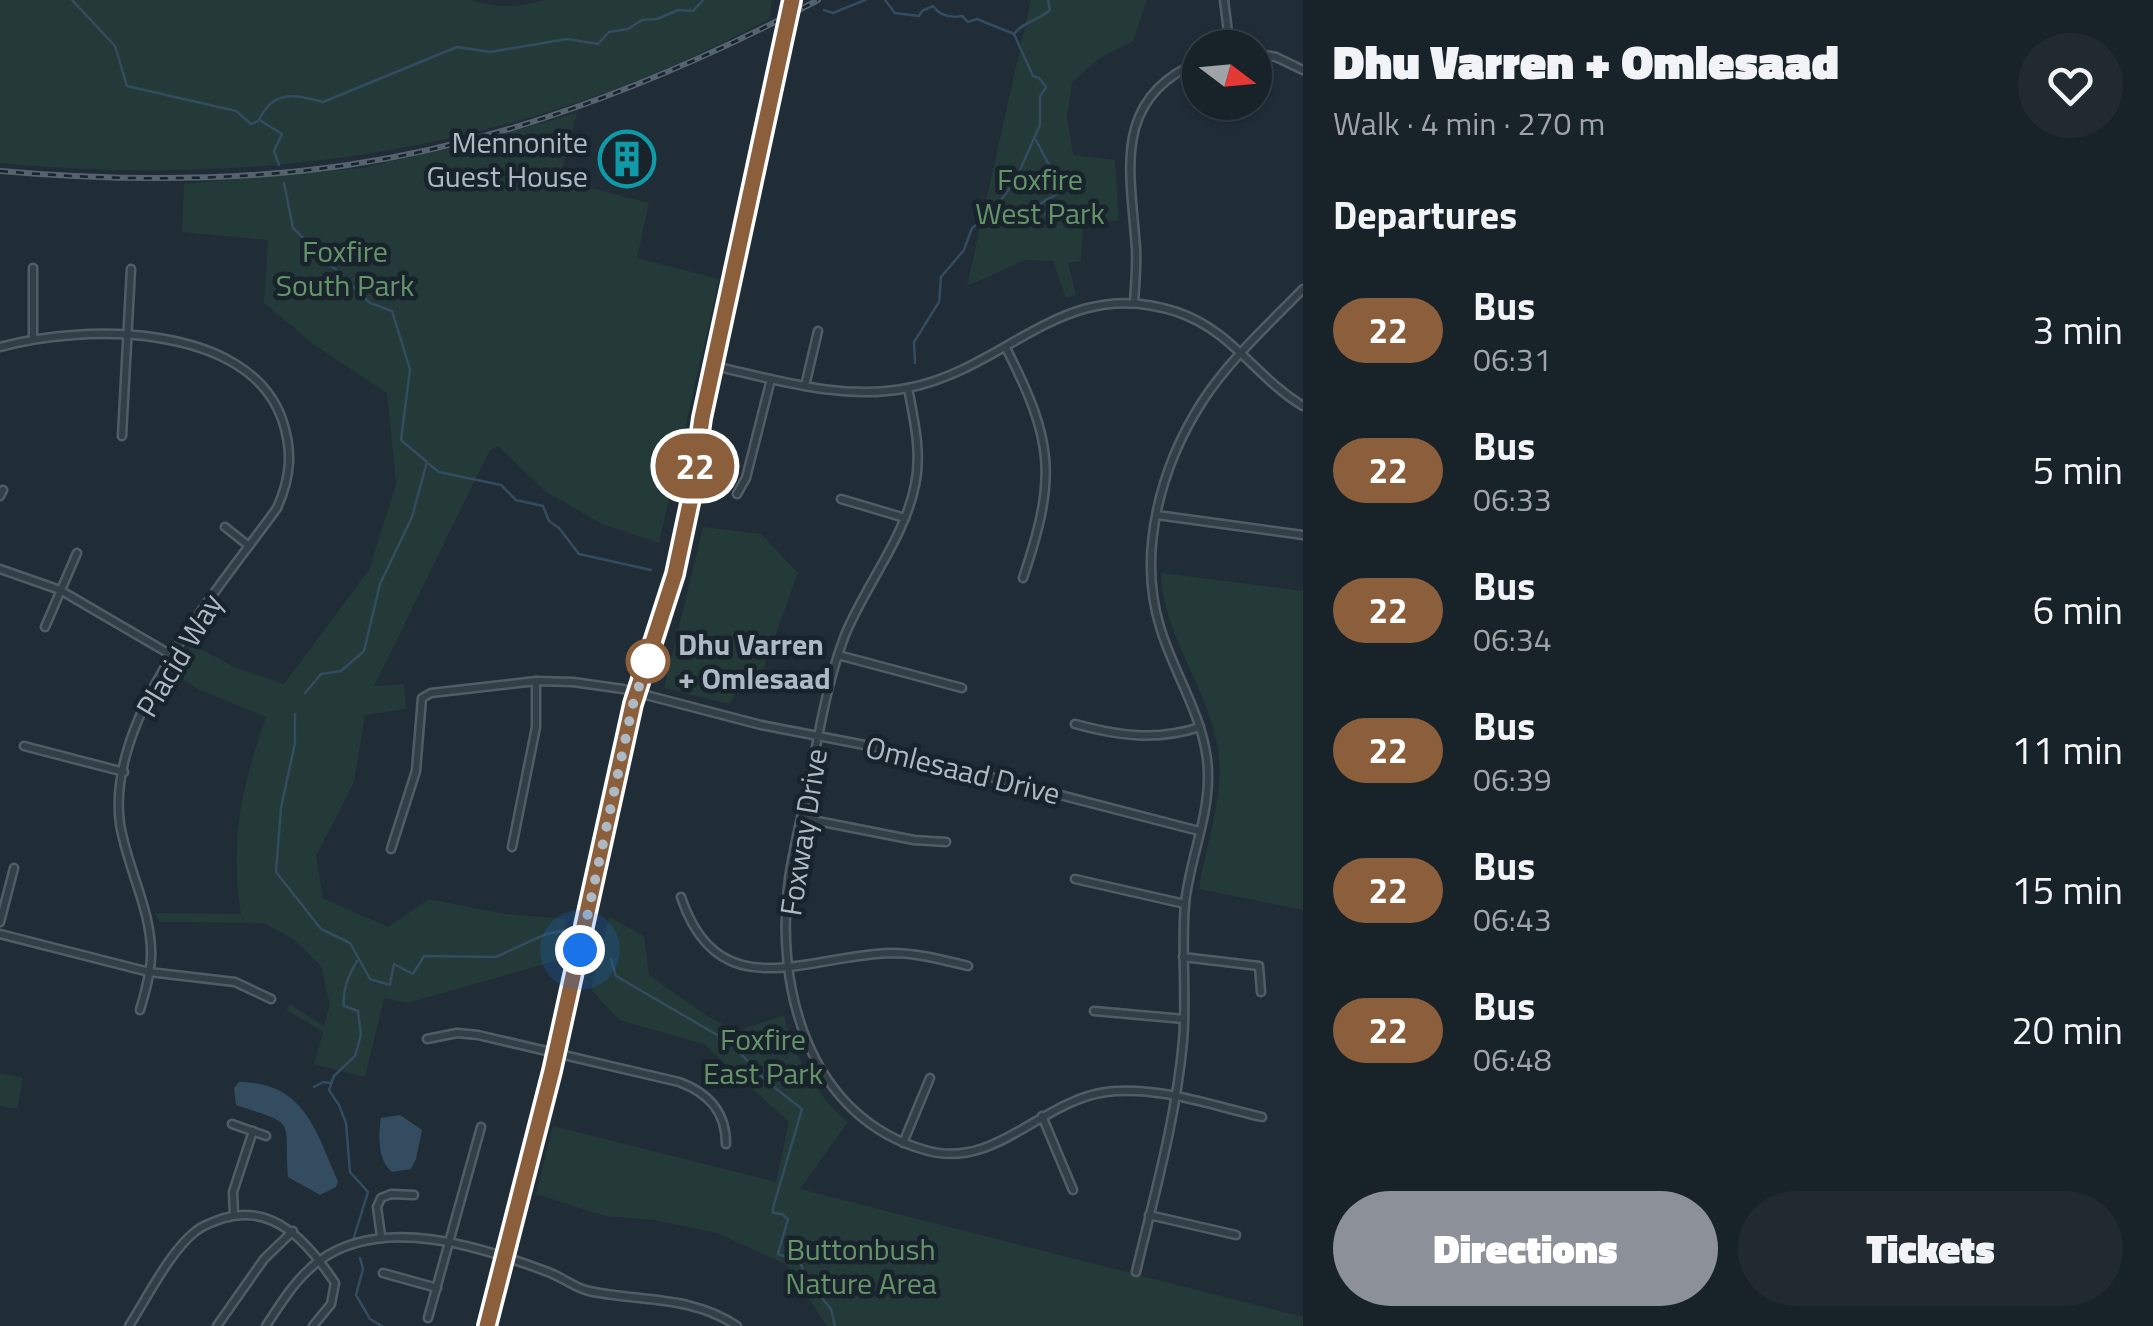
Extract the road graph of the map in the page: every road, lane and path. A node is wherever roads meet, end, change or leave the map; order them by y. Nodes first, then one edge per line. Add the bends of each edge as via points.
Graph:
1 (792, 0) edge
2 (1224, 0) edge
3 (1228, 30) edge
4 (1272, 56) edge
5 (1303, 70) edge
6 (1182, 71) edge
7 (33, 268) dead end
8 (130, 269) dead end
9 (1303, 289) edge
10 (1134, 303) junction
11 (818, 331) dead end
12 (126, 335) junction
13 (33, 338) junction
14 (0, 347) edge
15 (1006, 348) junction
16 (1242, 352) junction
17 (714, 366) junction
18 (771, 378) junction
19 (806, 386) junction
20 (908, 388) junction
21 (1303, 406) edge
22 (122, 436) dead end
23 (737, 494) dead end
24 (841, 499) dead end
25 (1157, 515) junction
26 (905, 518) junction
27 (225, 527) dead end
28 (1303, 535) edge
29 (250, 546) junction
30 (77, 553) dead end
31 (0, 570) edge
32 (1023, 578) dead end
33 (60, 590) junction
34 (45, 627) dead end
35 (838, 655) junction
36 (173, 656) junction
37 (536, 681) junction
38 (962, 688) dead end
39 (637, 692) junction
40 (1075, 724) dead end
41 (1200, 726) junction
42 (818, 737) junction
43 (24, 746) dead end
44 (124, 772) junction
45 (802, 818) junction
46 (1199, 830) junction
47 (946, 842) dead end
48 (390, 848) dead end
49 (512, 848) dead end
50 (14, 868) dead end
51 (1075, 879) dead end
52 (681, 897) dead end
53 (1185, 904) junction
54 (0, 922) edge
55 (0, 934) edge
56 (1183, 957) junction
57 (968, 966) dead end
58 (789, 968) junction
59 (149, 972) junction
60 (1261, 992) dead end
61 (272, 999) dead end
62 (140, 1010) dead end
63 (1094, 1011) dead end
64 (1184, 1019) junction
65 (427, 1038) dead end
66 (556, 1053) junction
67 (930, 1078) dead end
68 (1175, 1098) junction
69 (1042, 1116) junction
70 (1262, 1117) dead end
71 (232, 1124) dead end
72 (481, 1127) dead end
73 (253, 1132) junction
74 (266, 1136) dead end
75 (902, 1143) junction
76 (726, 1144) dead end
77 (1073, 1190) dead end
78 (414, 1195) dead end
79 (234, 1215) junction
80 (1149, 1215) junction
81 (293, 1231) junction
82 (1236, 1234) dead end
83 (382, 1237) junction
84 (449, 1244) junction
85 (505, 1257) junction
86 (320, 1260) junction
87 (1136, 1272) dead end
88 (383, 1273) dead end
89 (437, 1288) junction
90 (428, 1318) dead end
91 (129, 1326) edge
92 (217, 1326) edge
93 (266, 1326) edge
94 (312, 1326) edge
95 (486, 1326) edge
96 (737, 1326) edge

1 - 17 main road
2 - 3 street
4 - 5 street
6 - 10 street via 1154,95 1131,140
7 - 13 street
8 - 12 street
9 - 16 street
10 - 15 street via 1063,314
10 - 16 street via 1198,320
11 - 19 street
12 - 13 street, Placid Way
12 - 22 street
12 - 29 street, Placid Way via 210,350 251,375 276,404 291,455 286,488
13 - 14 street, Placid Way
15 - 20 street
15 - 32 street via 1037,412 1045,457 1043,511
16 - 21 street
16 - 25 street via 1184,432
17 - 18 street
17 - 39 main road via 675,574
18 - 19 street
18 - 23 street
19 - 20 street via 852,392
20 - 26 street, Foxway Drive via 918,459
24 - 26 street
25 - 28 street
25 - 41 street via 1151,568 1156,611
26 - 35 street, Foxway Drive
27 - 29 street
29 - 36 street, Placid Way
30 - 33 street
31 - 33 street
33 - 34 street
33 - 36 street
35 - 38 street
35 - 42 street, Foxway Drive
36 - 44 street, Placid Way via 136,722
37 - 39 street, Omlesaad Drive
37 - 48 street, Omlesaad Drive via 431,693 420,703 416,771
37 - 49 street via 536,727
39 - 42 street, Omlesaad Drive
39 - 66 main road
40 - 41 street via 1137,736
41 - 46 street via 1208,776
42 - 45 street, Foxway Drive
42 - 46 street, Omlesaad Drive
43 - 44 street
44 - 59 street, Placid Way via 120,825 150,942
45 - 47 street
45 - 58 street, Foxway Drive via 789,880
46 - 53 street
50 - 54 street
51 - 53 street
52 - 58 street via 698,935 722,958 753,969
53 - 56 street
55 - 59 street
56 - 60 street via 1259,966
56 - 64 street
57 - 58 street via 892,953
58 - 75 street, Foxway Drive via 797,1017 822,1072 855,1112
59 - 61 street via 235,982
59 - 62 street, Placid Way
63 - 64 street
64 - 68 street
65 - 66 street via 471,1034
66 - 76 street via 691,1086 722,1115
66 - 85 main road
67 - 75 street
68 - 69 street, Foxway Drive via 1106,1092
68 - 70 street, Foxway Drive
68 - 80 street
69 - 75 street, Foxway Drive via 969,1154
69 - 77 street
71 - 73 street
72 - 84 street
73 - 74 street
73 - 79 street via 233,1192
78 - 83 street via 391,1194 378,1202
79 - 81 street
79 - 91 street via 196,1230
80 - 82 street
80 - 87 street
81 - 86 street
81 - 92 street via 264,1259
83 - 84 street
83 - 86 street
84 - 85 street
84 - 89 street
85 - 95 main road
85 - 96 street via 584,1290 688,1304
86 - 93 street
86 - 94 street via 336,1282 335,1294
88 - 89 street
89 - 90 street

